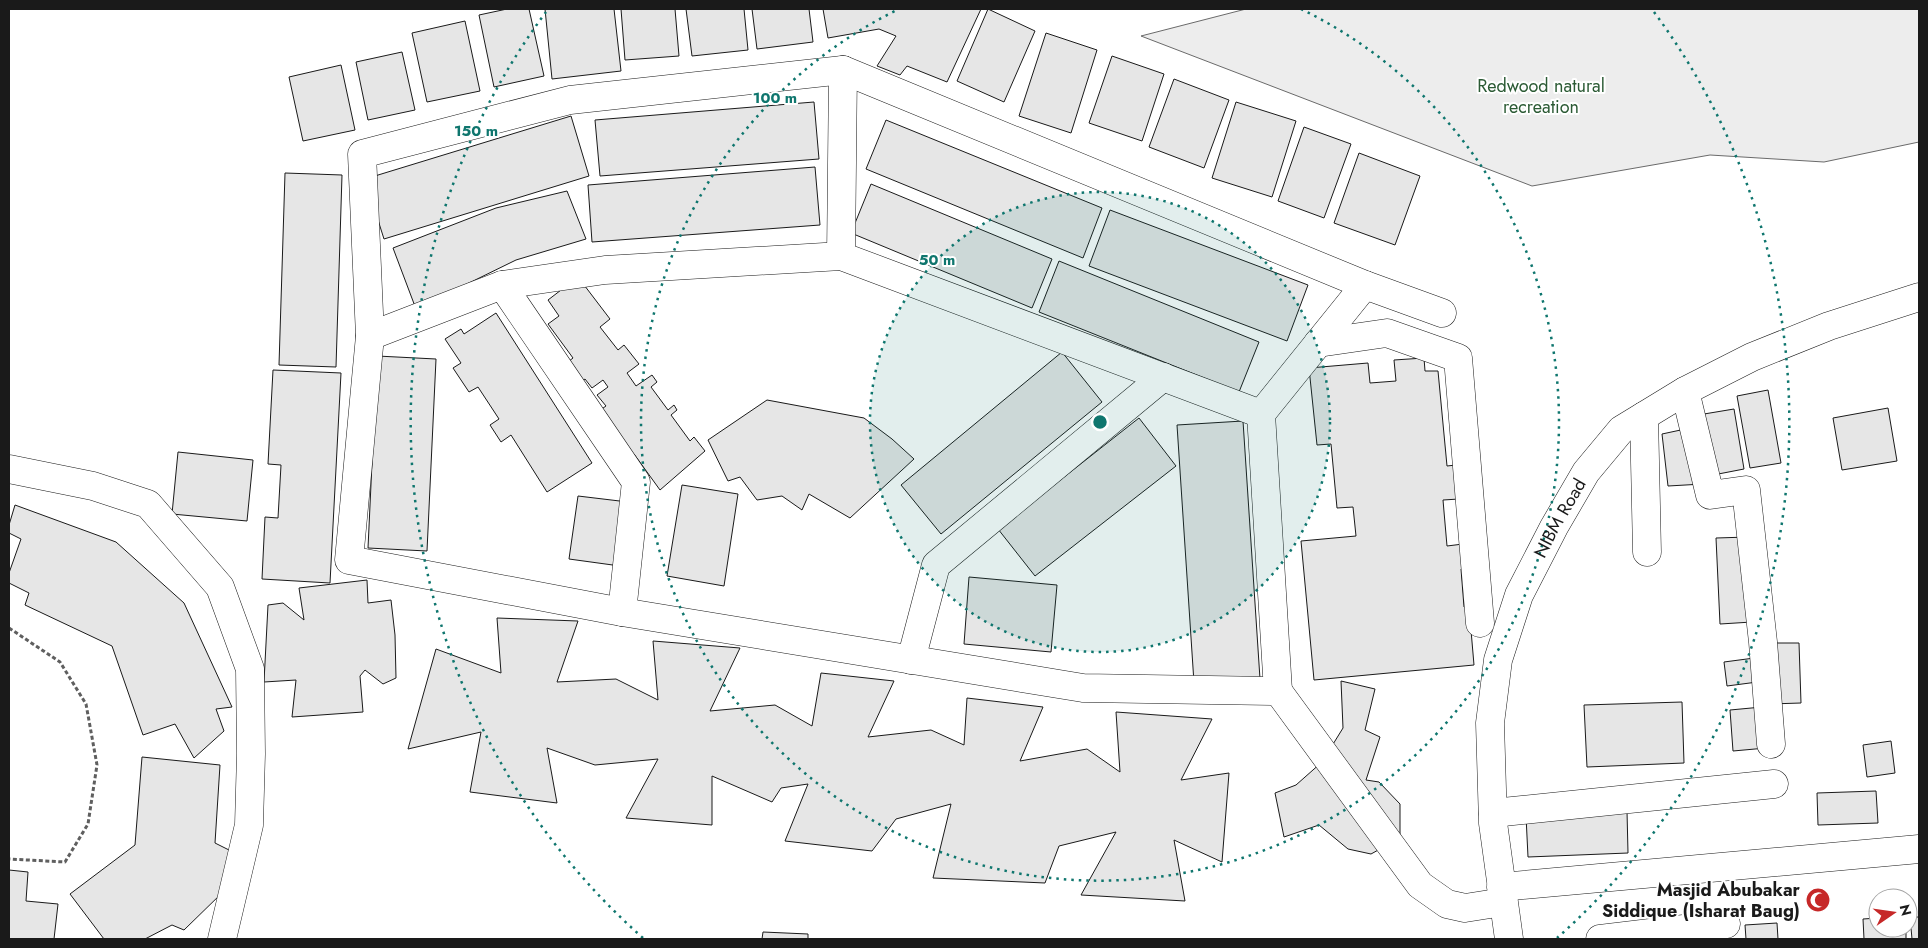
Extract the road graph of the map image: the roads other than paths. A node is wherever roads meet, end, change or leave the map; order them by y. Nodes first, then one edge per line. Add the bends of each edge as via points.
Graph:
1 (843, 70) junction
2 (841, 256) junction
3 (502, 285) junction
4 (1365, 285) junction
5 (1919, 297) edge
6 (1442, 313) dead end
7 (370, 336) junction
8 (1318, 343) junction
9 (1163, 377) junction
10 (1685, 391) junction
11 (1261, 414) junction
12 (1644, 416) junction
13 (9, 469) edge
14 (1647, 552) dead end
15 (622, 612) junction
16 (1480, 623) dead end
17 (911, 660) junction
18 (1278, 691) junction
19 (1771, 744) dead end
20 (1774, 784) dead end
21 (1493, 813) junction
22 (1919, 849) edge
23 (1502, 895) junction
24 (1726, 924) dead end
25 (222, 939) edge
26 (1509, 939) edge
27 (1600, 939) edge

1 - 2 street
1 - 4 street
1 - 7 street via 570,100 362,154
2 - 3 street via 606,270
2 - 9 street
3 - 7 street
3 - 15 street via 636,482
4 - 6 street
4 - 8 street
5 - 10 street, NIBM Road via 1821,329 1752,357
7 - 15 street via 349,560
8 - 11 street
8 - 16 street via 1387,333 1458,358
9 - 11 street
9 - 17 street via 936,565
10 - 12 street, NIBM Road
10 - 19 street via 1710,495 1746,490 1764,642
11 - 18 street
12 - 14 street
12 - 21 street, NIBM Road via 1621,430 1586,472 1519,595 1498,660 1490,724
13 - 25 street via 93,486 148,504 220,587 250,669 251,754 248,825
15 - 17 street
17 - 18 street via 1083,688
18 - 23 street via 1420,885 1447,904 1465,908
20 - 21 street
21 - 23 street, NIBM Road
22 - 23 street
23 - 26 street, NIBM Road
24 - 27 street

